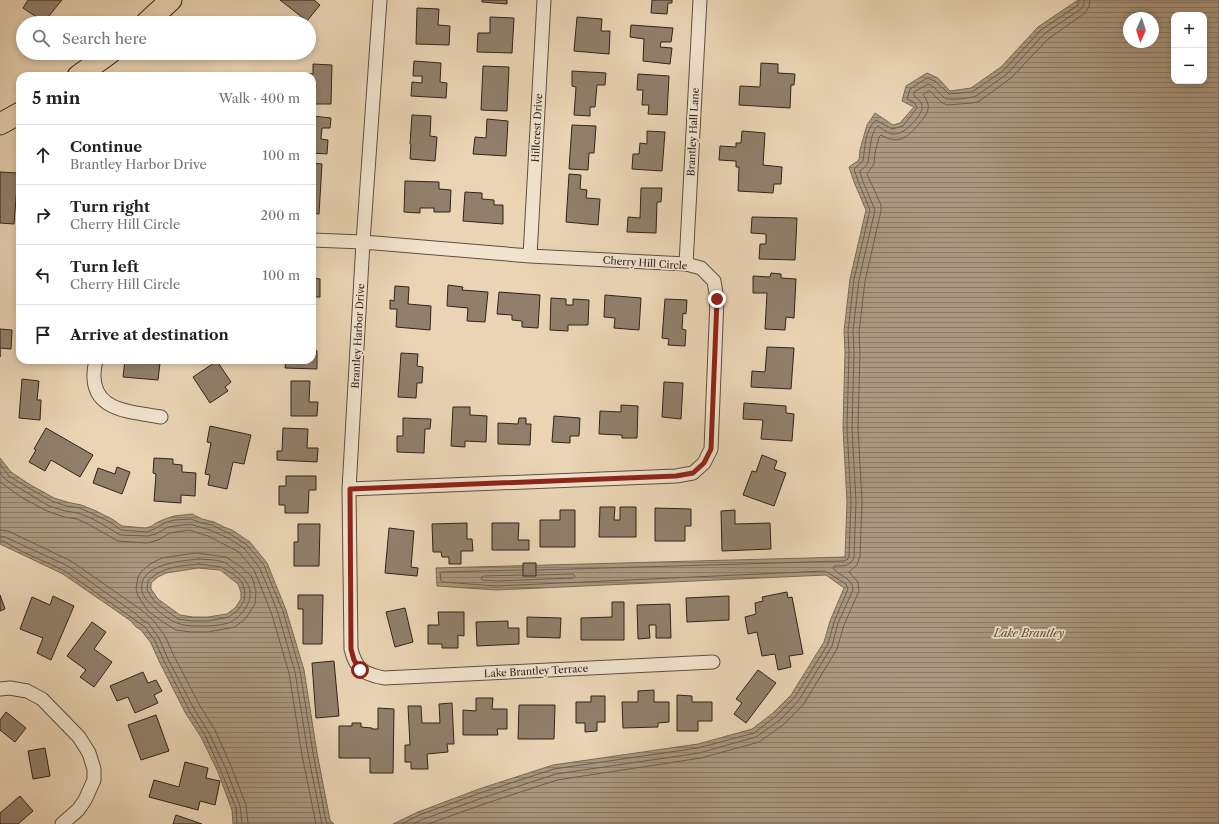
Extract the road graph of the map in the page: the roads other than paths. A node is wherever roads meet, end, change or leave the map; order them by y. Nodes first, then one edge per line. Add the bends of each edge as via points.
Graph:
1 (172, 0) edge
2 (380, 0) edge
3 (544, 0) edge
4 (700, 0) edge
5 (154, 16) edge
6 (100, 60) edge
7 (84, 72) edge
8 (16, 115) edge
9 (0, 124) edge
10 (316, 240) edge
11 (363, 242) junction
12 (530, 256) junction
13 (686, 264) junction
14 (95, 364) edge
15 (161, 417) dead end
16 (350, 489) junction
17 (713, 662) dead end
18 (360, 670) joint
19 (0, 689) edge
20 (62, 824) edge

1 - 5 main road
2 - 11 street, Brantley Harbor Drive
3 - 12 street, Hillcrest Drive
4 - 13 street, Brantley Hall Lane
6 - 7 main road
8 - 9 main road
10 - 11 street, Cherry Hill Circle
11 - 12 street, Cherry Hill Circle
11 - 16 street, Brantley Harbor Drive
12 - 13 street, Cherry Hill Circle
13 - 16 street, Cherry Hill Circle via 701,268 714,281 717,299 711,449 704,463 693,473 676,476
14 - 15 street via 94,383 99,396 106,403 120,410
16 - 18 street, Brantley Harbor Drive via 351,649
17 - 18 street, Lake Brantley Terrace via 384,678
19 - 20 street via 27,691 42,699 79,737 89,753 94,769 94,780 78,810

